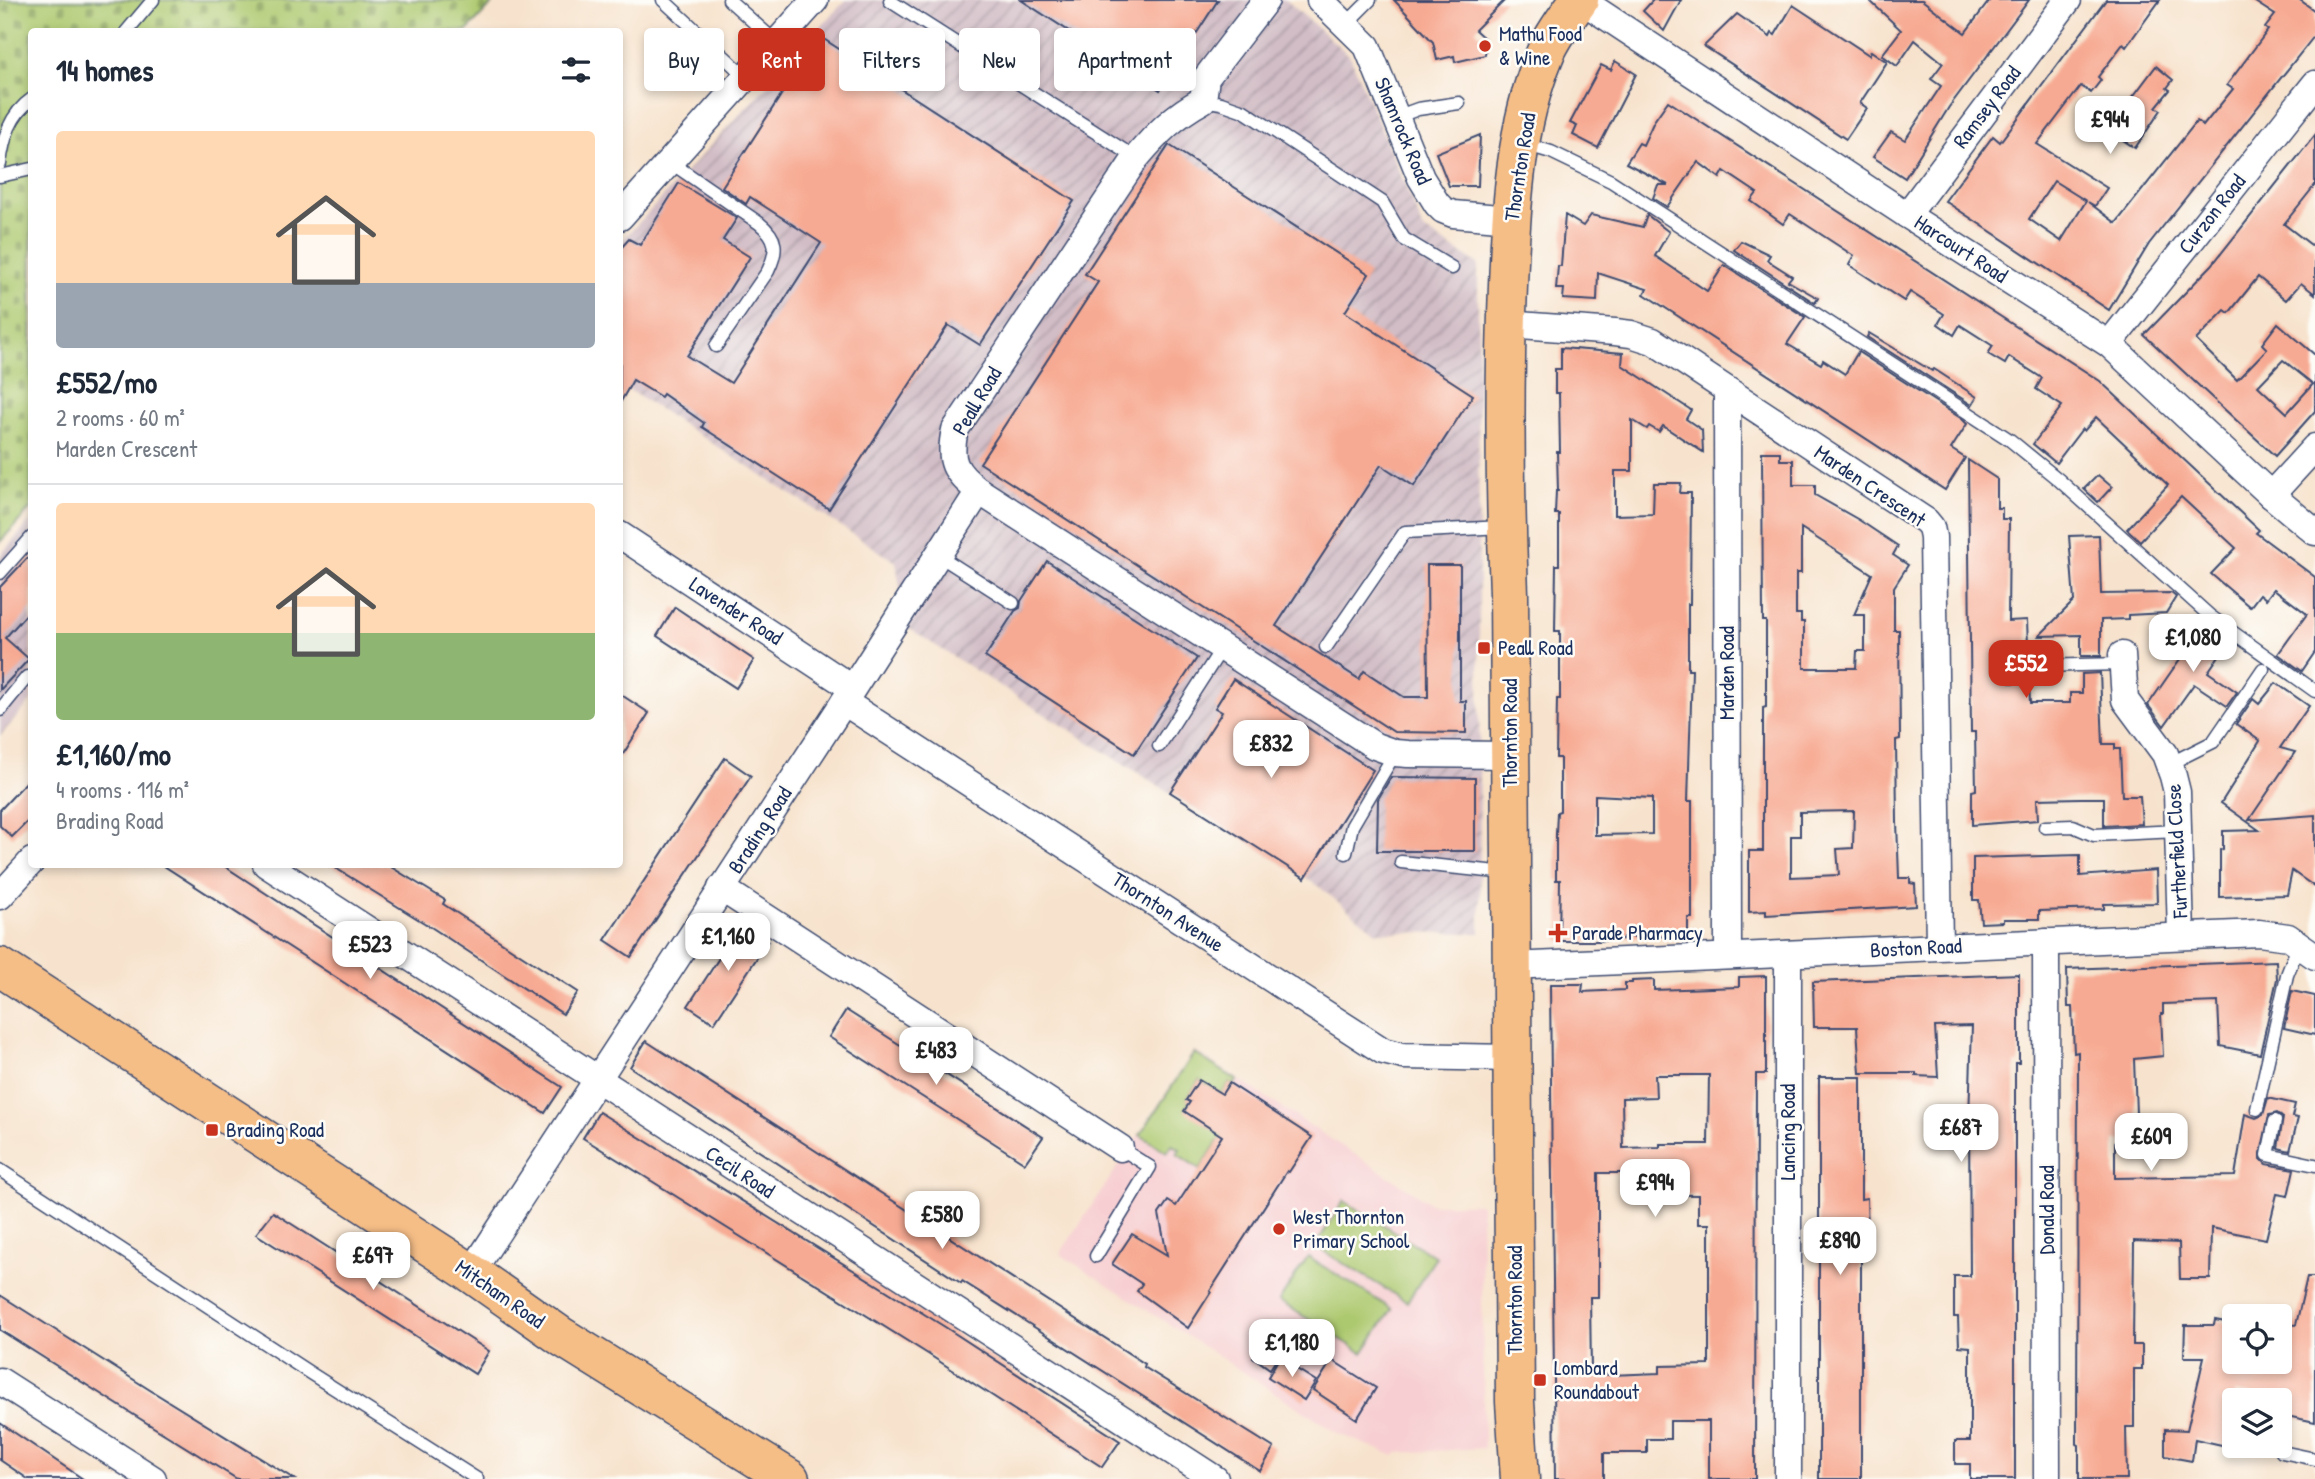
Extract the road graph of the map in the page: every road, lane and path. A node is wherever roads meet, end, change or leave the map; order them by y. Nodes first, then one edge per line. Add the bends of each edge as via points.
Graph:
1 (153, 0) edge
2 (663, 0) edge
3 (729, 0) edge
4 (815, 0) edge
5 (1266, 0) edge
6 (1320, 0) edge
7 (1370, 0) edge
8 (1580, 0) edge
9 (2067, 0) edge
10 (890, 1) edge
11 (1346, 24) junction
12 (129, 28) edge
13 (760, 28) edge
14 (790, 28) edge
15 (738, 70) edge
16 (2315, 84) edge
17 (738, 86) edge
18 (1203, 100) junction
19 (28, 102) edge
20 (1459, 103) dead end
21 (1396, 117) junction
22 (1521, 143) junction
23 (1136, 158) junction
24 (670, 162) junction
25 (0, 164) edge
26 (28, 170) edge
27 (0, 176) edge
28 (623, 213) edge
29 (1907, 215) junction
30 (1511, 219) junction
31 (1452, 268) dead end
32 (1506, 324) junction
33 (2109, 344) junction
34 (716, 346) dead end
35 (1727, 391) junction
36 (2315, 447) edge
37 (979, 491) junction
38 (2272, 495) junction
39 (1506, 527) junction
40 (2315, 532) edge
41 (623, 537) edge
42 (28, 542) edge
43 (938, 555) junction
44 (0, 573) edge
45 (1013, 603) dead end
46 (1326, 647) dead end
47 (1222, 648) junction
48 (2122, 659) joint
49 (2037, 666) dead end
50 (2263, 669) dead end
51 (27, 677) dead end
52 (2315, 691) edge
53 (848, 695) junction
54 (0, 710) edge
55 (1159, 746) dead end
56 (1395, 753) junction
57 (1510, 755) junction
58 (2169, 764) junction
59 (2045, 827) dead end
60 (2178, 831) junction
61 (1346, 853) dead end
62 (1401, 862) dead end
63 (28, 865) edge
64 (272, 868) edge
65 (1511, 874) junction
66 (721, 888) junction
67 (0, 896) edge
68 (2181, 936) junction
69 (2046, 942) junction
70 (1939, 946) junction
71 (2307, 950) edge
72 (1788, 954) junction
73 (1728, 956) junction
74 (1511, 966) junction
75 (0, 967) edge
76 (1512, 1058) junction
77 (597, 1079) junction
78 (2257, 1109) dead end
79 (2275, 1121) dead end
80 (1120, 1147) joint
81 (2315, 1166) edge
82 (0, 1170) edge
83 (1096, 1256) dead end
84 (471, 1273) junction
85 (0, 1381) edge
86 (2292, 1454) edge
87 (2315, 1459) edge
88 (153, 1479) edge
89 (477, 1479) edge
90 (790, 1479) edge
91 (1215, 1479) edge
92 (1520, 1479) edge
93 (1788, 1479) edge
94 (2047, 1479) edge

1 - 12 lane
2 - 15 lane
3 - 13 lane
4 - 14 street
5 - 18 street via 1206,78
6 - 11 street, Shamrock Road
7 - 11 lane
8 - 22 main road, Thornton Road via 1546,53
8 - 29 street, Harcourt Road
9 - 29 street, Ramsey Road
10 - 23 lane
11 - 21 street, Shamrock Road via 1367,46
16 - 33 street, Curzon Road
17 - 24 street
18 - 23 street, Peall Road via 1179,113
18 - 31 lane via 1244,111 1382,202 1404,239
19 - 25 lane via 3,138
20 - 21 lane
21 - 30 street, Shamrock Road via 1421,178 1443,210
22 - 30 main road, Thornton Road
22 - 52 lane via 1611,181 2010,440 2210,617
23 - 37 street, Peall Road via 955,430 953,461 961,477
24 - 28 street
24 - 34 lane via 759,223 773,238 771,265
26 - 27 lane
29 - 33 street, Harcourt Road
30 - 32 main road, Thornton Road
32 - 35 street, Marden Crescent via 1644,337
32 - 39 main road, Thornton Road
33 - 38 street, Harcourt Road
35 - 70 street, Marden Crescent via 1931,527
35 - 73 street, Marden Road
36 - 38 street
37 - 43 street, Brading Road
37 - 47 street, Peall Road
38 - 40 street, Harcourt Road
39 - 46 lane via 1405,532
39 - 57 main road, Thornton Road
41 - 53 street, Lavender Road
42 - 44 lane
43 - 45 lane
43 - 53 street, Brading Road
47 - 55 lane
47 - 56 street, Peall Road via 1375,746
48 - 49 lane
48 - 58 street, Furtherfield Close via 2125,700
50 - 58 lane via 2213,742
51 - 54 lane
53 - 66 street, Brading Road
53 - 76 street, Thornton Avenue via 1383,1051 1403,1056
56 - 57 street, Peall Road
56 - 61 lane via 1352,826
57 - 65 main road, Thornton Road
58 - 60 street, Furtherfield Close via 2177,792
59 - 60 lane via 2073,826 2094,835
60 - 68 street, Furtherfield Close
62 - 65 lane
63 - 67 street
64 - 77 street, Cecil Road
65 - 74 main road, Thornton Road
66 - 77 street, Brading Road
66 - 80 street
68 - 69 street, Boston Road
68 - 71 street, Boston Road via 2274,933
69 - 70 street, Boston Road
69 - 94 street, Donald Road
70 - 72 street, Boston Road
71 - 78 lane via 2287,975
72 - 73 street, Boston Road
72 - 93 street, Lancing Road
73 - 74 street, Boston Road
74 - 76 main road, Thornton Road
75 - 84 main road, Mitcham Road
76 - 92 main road, Thornton Road via 1515,1402
77 - 84 street, Brading Road
77 - 91 street, Cecil Road
79 - 81 lane via 2268,1155
80 - 83 lane via 1150,1167
82 - 89 lane
84 - 90 main road, Mitcham Road via 562,1337
85 - 88 street
86 - 87 lane

